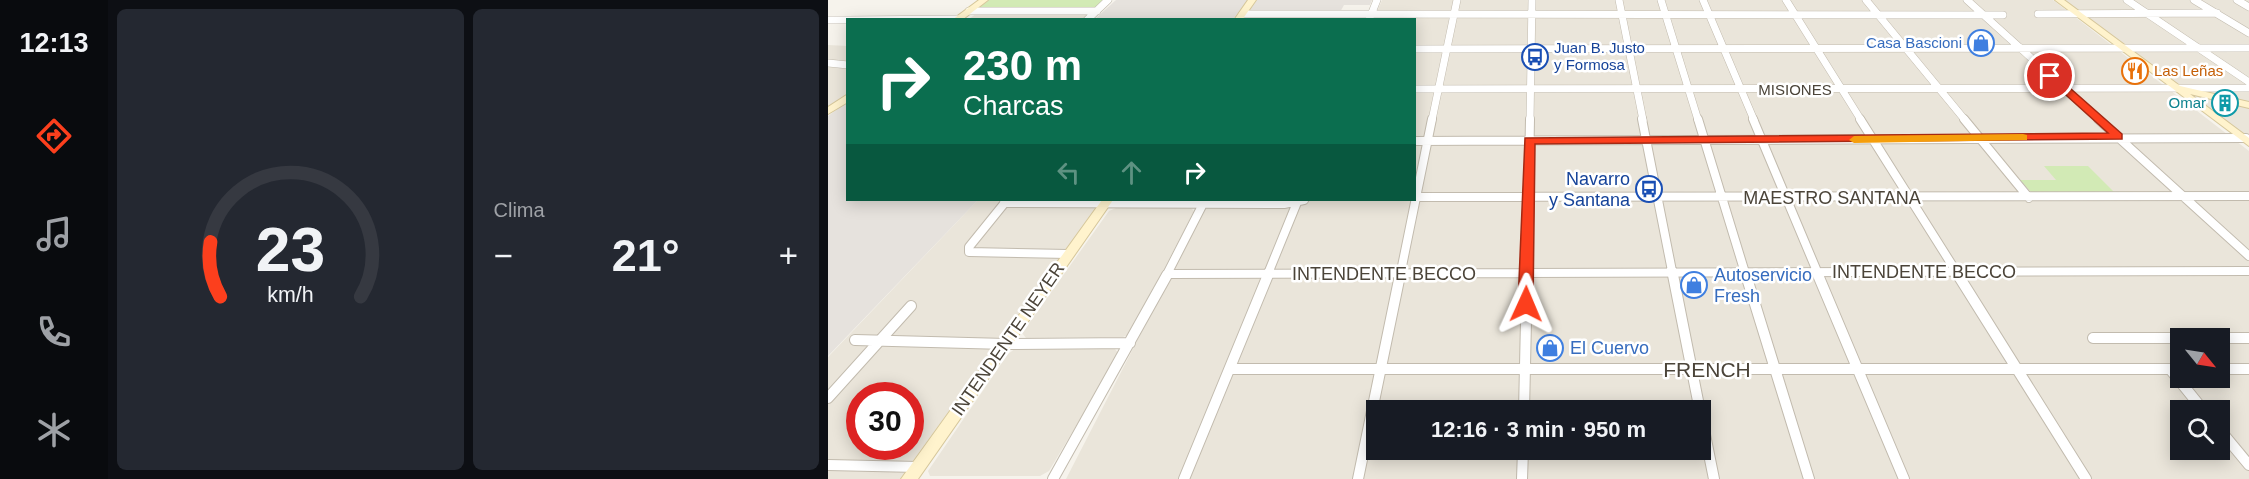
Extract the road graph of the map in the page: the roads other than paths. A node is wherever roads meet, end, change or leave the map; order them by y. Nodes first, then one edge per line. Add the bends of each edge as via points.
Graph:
1 (984, 0) edge
2 (1108, 0) edge
3 (1252, 0) edge
4 (1377, 0) edge
5 (1457, 0) edge
6 (1532, 0) edge
7 (1619, 0) edge
8 (1661, 0) edge
9 (1702, 0) edge
10 (1786, 0) edge
11 (1866, 0) edge
12 (1967, 0) edge
13 (2059, 0) edge
14 (2127, 0) edge
15 (2194, 0) edge
16 (2237, 0) edge
17 (2249, 7) edge
18 (1008, 11) junction
19 (1036, 11) junction
20 (1064, 11) junction
21 (1097, 11) junction
22 (2217, 13) junction
23 (2038, 14) dead end
24 (2078, 14) junction
25 (2148, 14) junction
26 (968, 15) edge
27 (1454, 15) junction
28 (1532, 15) junction
29 (1622, 15) junction
30 (1665, 15) junction
31 (1709, 15) junction
32 (1795, 15) junction
33 (1878, 15) junction
34 (1982, 15) junction
35 (2003, 15) dead end
36 (1240, 17) edge
37 (1305, 17) edge
38 (1370, 17) edge
39 (999, 18) edge
40 (1028, 18) edge
41 (1056, 18) edge
42 (1089, 18) edge
43 (828, 20) edge
44 (846, 20) edge
45 (2249, 33) edge
46 (1816, 48) junction
47 (1906, 48) junction
48 (2020, 48) junction
49 (2122, 48) junction
50 (2198, 48) junction
51 (2249, 48) edge
52 (1416, 49) edge
53 (1447, 49) junction
54 (1531, 49) junction
55 (1628, 49) junction
56 (1675, 49) junction
57 (1723, 49) junction
58 (828, 63) edge
59 (846, 65) edge
60 (2249, 82) edge
61 (2176, 88) junction
62 (2249, 88) edge
63 (1416, 89) edge
64 (1438, 89) junction
65 (1740, 90) junction
66 (1842, 90) junction
67 (1940, 90) junction
68 (2066, 90) junction
69 (1530, 91) junction
70 (1636, 91) junction
71 (1688, 91) junction
72 (833, 103) edge
73 (2249, 105) edge
74 (828, 111) edge
75 (2118, 137) junction
76 (1980, 138) junction
77 (1760, 139) junction
78 (1646, 140) junction
79 (1704, 140) junction
80 (1874, 140) junction
81 (2246, 140) edge
82 (1416, 141) edge
83 (1428, 141) junction
84 (1529, 141) junction
85 (1416, 193) edge
86 (2184, 196) junction
87 (2249, 196) edge
88 (1416, 197) edge
89 (1528, 197) junction
90 (1658, 198) junction
91 (1721, 198) junction
92 (1785, 198) junction
93 (2029, 198) junction
94 (1911, 199) junction
95 (1005, 201) edge
96 (1106, 201) edge
97 (1251, 201) edge
98 (1299, 201) edge
99 (1414, 201) edge
100 (1203, 202) edge
101 (1068, 255) junction
102 (2249, 256) edge
103 (2249, 271) edge
104 (1526, 273) junction
105 (1672, 273) junction
106 (1744, 273) junction
107 (1816, 273) junction
108 (1957, 273) junction
109 (1167, 274) junction
110 (1267, 274) junction
111 (1400, 274) junction
112 (911, 306) dead end
113 (2093, 338) dead end
114 (2230, 338) edge
115 (2248, 338) edge
116 (2170, 339) edge
117 (855, 340) dead end
118 (880, 340) junction
119 (1130, 343) junction
120 (1006, 344) junction
121 (1232, 369) junction
122 (1381, 369) junction
123 (1525, 369) junction
124 (2170, 369) edge
125 (2230, 369) edge
126 (2249, 369) edge
127 (1691, 370) junction
128 (1776, 370) junction
129 (1859, 370) junction
130 (2018, 370) junction
131 (828, 398) edge
132 (1524, 400) edge
133 (1698, 400) edge
134 (2230, 442) edge
135 (1523, 460) edge
136 (1710, 460) edge
137 (828, 465) edge
138 (2249, 465) edge
139 (918, 467) junction
140 (909, 479) edge
141 (1053, 479) edge
142 (1184, 479) edge
143 (1358, 479) edge
144 (1522, 479) edge
145 (1714, 479) edge
146 (1809, 479) edge
147 (1904, 479) edge
148 (2086, 479) edge

1 - 26 street
2 - 21 street
3 - 36 street
4 - 38 street
5 - 27 street
6 - 28 street
7 - 29 street
8 - 30 street
9 - 31 street
10 - 32 street
11 - 33 street
12 - 34 street
13 - 24 street
14 - 25 street
15 - 22 street
16 - 17 street
18 - 19 street
18 - 26 street
18 - 39 street
19 - 20 street
19 - 40 street
20 - 21 street
20 - 41 street
21 - 42 street
22 - 25 street
22 - 45 street
23 - 24 street
24 - 25 street
24 - 49 street
25 - 50 street
27 - 28 street
27 - 38 street
27 - 53 street
28 - 29 street
28 - 54 street
29 - 30 street
29 - 55 street
30 - 31 street
30 - 56 street
31 - 32 street
31 - 57 street
32 - 33 street
32 - 46 street
33 - 34 street
33 - 47 street
34 - 35 street
34 - 48 street
36 - 37 street
37 - 38 street
43 - 44 street
46 - 47 street
46 - 57 street
46 - 66 street
47 - 48 street
47 - 67 street
48 - 49 street
48 - 68 street
49 - 50 street
49 - 61 street
50 - 51 street
50 - 60 street
52 - 53 street
53 - 54 street
53 - 64 street
54 - 55 street
54 - 69 street
55 - 56 street
55 - 70 street
56 - 57 street
56 - 71 street
57 - 65 street
58 - 59 street
61 - 62 street, MISIONES
61 - 68 street, MISIONES
61 - 73 street
61 - 81 street
63 - 64 street, MISIONES
64 - 69 street, MISIONES
64 - 83 street
65 - 66 street, MISIONES
65 - 71 street, MISIONES
65 - 77 street
66 - 67 street, MISIONES
66 - 80 street
67 - 68 street, MISIONES
67 - 76 street
68 - 75 street
69 - 70 street, MISIONES
69 - 84 street
70 - 71 street, MISIONES
70 - 78 street
71 - 79 street
72 - 74 street
75 - 76 street
75 - 81 street
75 - 86 street
76 - 80 street
76 - 93 street
77 - 79 street
77 - 80 street
77 - 92 street
78 - 79 street
78 - 84 street
78 - 90 street
79 - 91 street
80 - 94 street
82 - 83 street
83 - 84 street
83 - 85 street
84 - 89 street
86 - 87 street, MAESTRO SANTANA
86 - 93 street, MAESTRO SANTANA
86 - 102 street
88 - 89 street, MAESTRO SANTANA
89 - 90 street, MAESTRO SANTANA
89 - 104 street
90 - 91 street, MAESTRO SANTANA
90 - 105 street
91 - 92 street, MAESTRO SANTANA
91 - 106 street
92 - 94 street, MAESTRO SANTANA
92 - 107 street
93 - 94 street, MAESTRO SANTANA
94 - 108 street
95 - 96 street
95 - 101 street via 969,252
96 - 100 street
96 - 101 street, INTENDENTE NEYER
97 - 100 street
98 - 110 street
99 - 111 street
100 - 109 street
101 - 120 street, INTENDENTE NEYER
103 - 108 street, INTENDENTE BECCO
104 - 105 street, INTENDENTE BECCO
104 - 111 street, INTENDENTE BECCO
104 - 123 street
105 - 106 street, INTENDENTE BECCO
105 - 127 street
106 - 107 street, INTENDENTE BECCO
106 - 128 street
107 - 108 street, INTENDENTE BECCO
107 - 129 street
108 - 130 street
109 - 110 street, INTENDENTE BECCO
109 - 119 street
110 - 111 street, INTENDENTE BECCO
110 - 121 street
111 - 122 street
112 - 118 street
113 - 116 street
114 - 115 street
117 - 118 street
118 - 120 street
118 - 131 street
119 - 120 street
119 - 141 street
120 - 139 street, INTENDENTE NEYER
121 - 122 street, FRENCH
121 - 142 street
122 - 123 street, FRENCH
122 - 143 street
123 - 127 street, FRENCH
123 - 132 street
124 - 130 street, FRENCH
125 - 126 street
127 - 128 street, FRENCH
127 - 133 street
128 - 129 street, FRENCH
128 - 146 street
129 - 130 street, FRENCH
129 - 147 street
130 - 148 street
134 - 138 street
135 - 144 street
136 - 145 street
137 - 139 street
139 - 140 street, INTENDENTE NEYER

